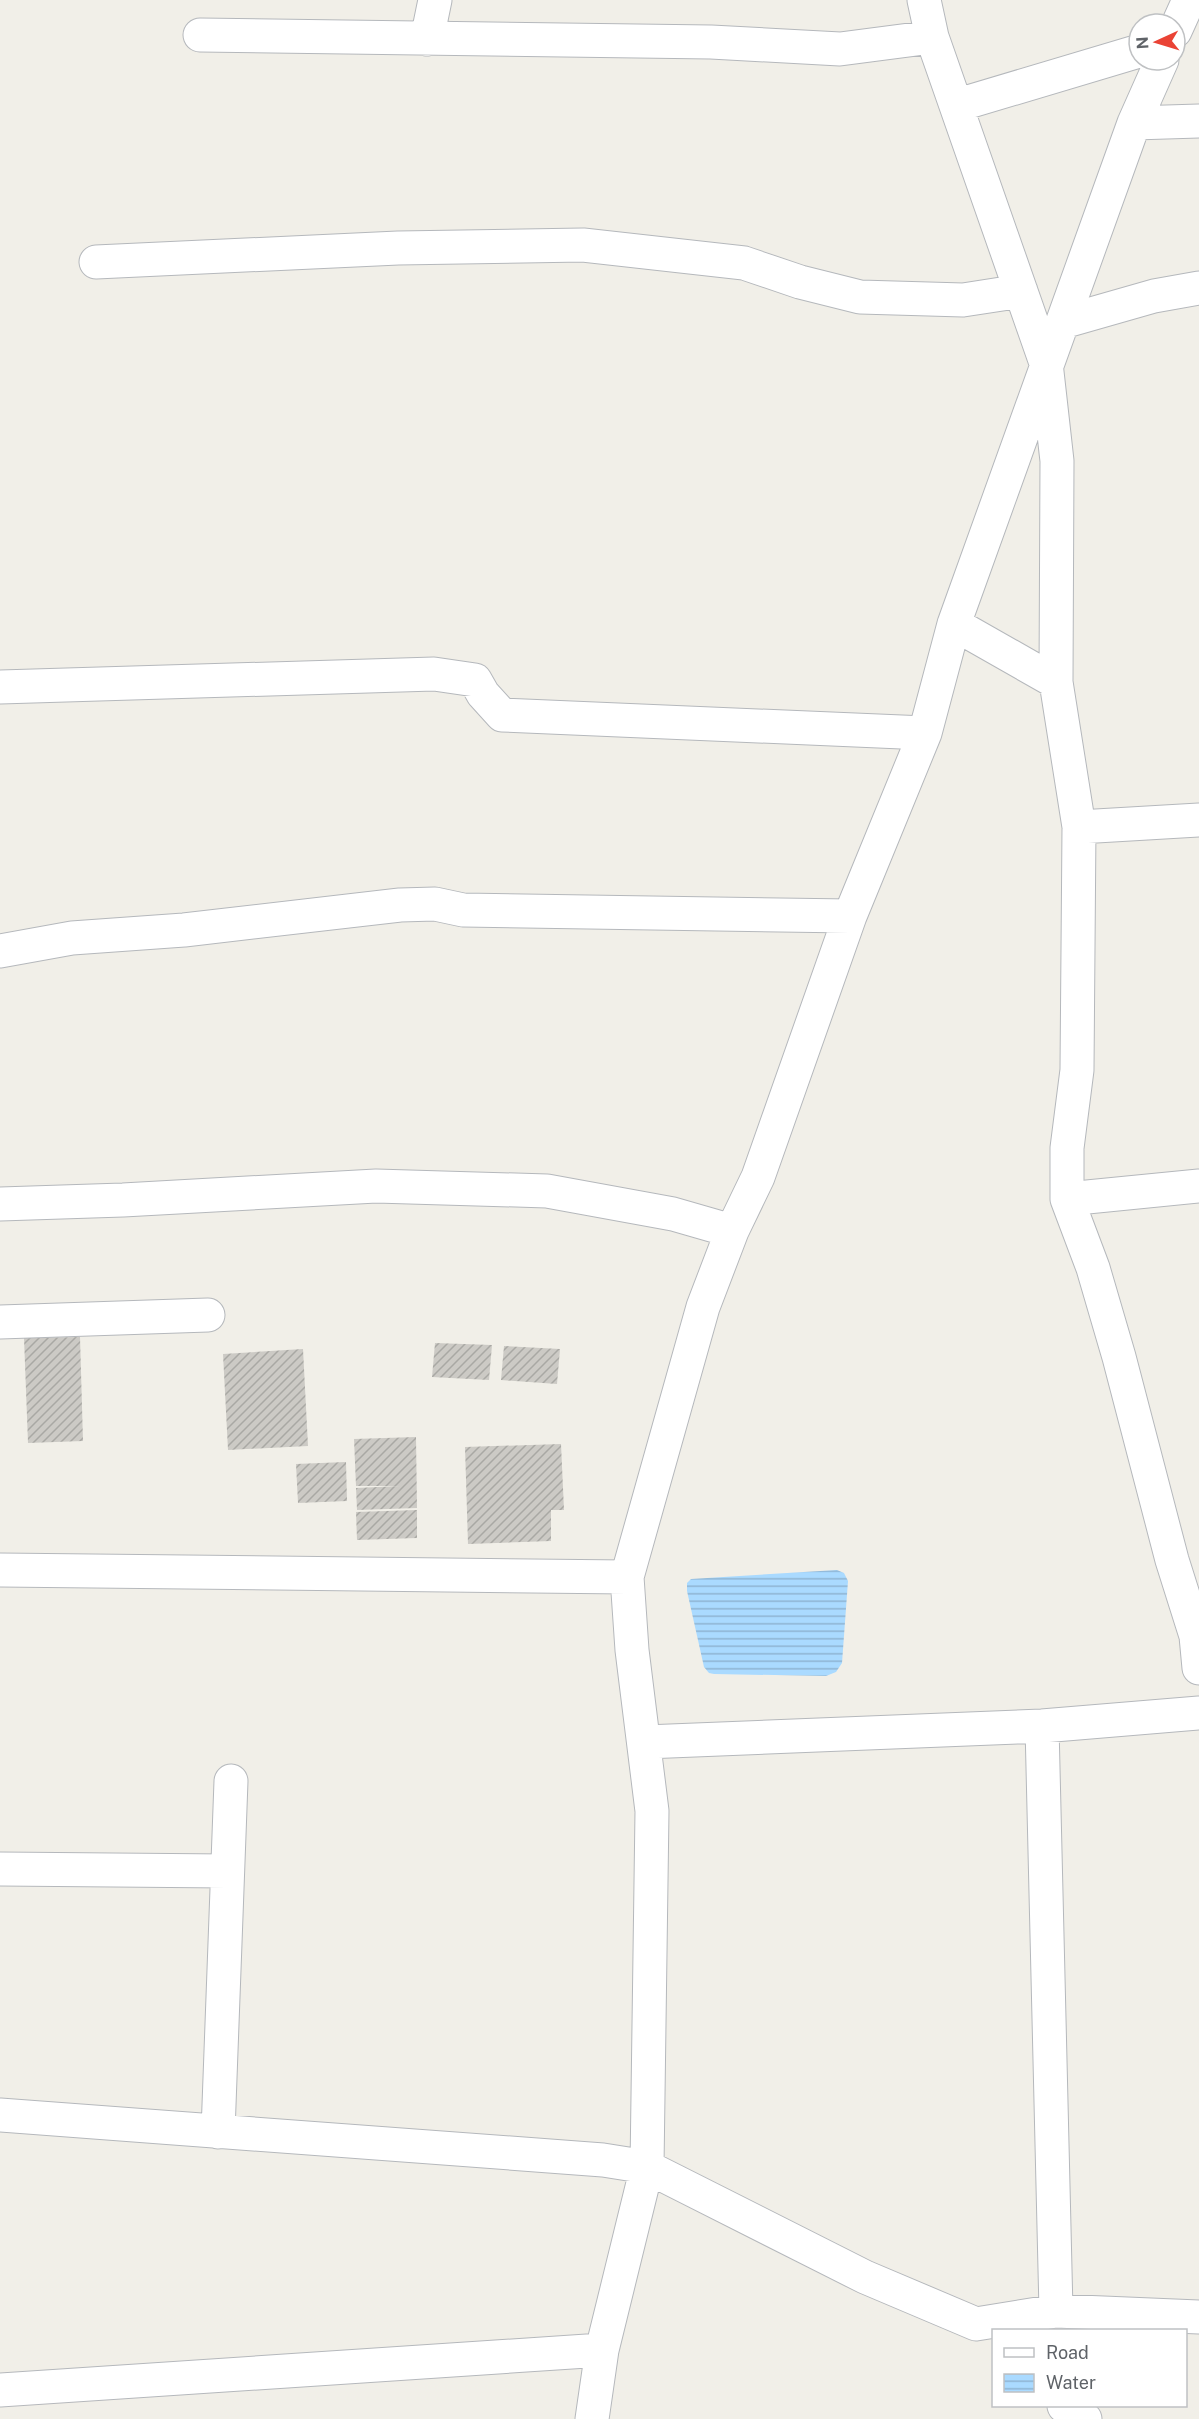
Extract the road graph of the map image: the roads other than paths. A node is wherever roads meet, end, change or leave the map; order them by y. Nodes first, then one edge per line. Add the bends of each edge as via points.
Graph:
1 (435, 0) edge
2 (924, 0) edge
3 (200, 35) dead end
4 (933, 37) junction
5 (427, 39) junction
6 (1127, 55) edge
7 (1157, 72) edge
8 (958, 105) junction
9 (1199, 121) edge
10 (1134, 123) junction
11 (96, 262) dead end
12 (1199, 288) edge
13 (1021, 291) junction
14 (1063, 322) junction
15 (1046, 363) junction
16 (954, 624) junction
17 (1056, 682) junction
18 (0, 687) edge
19 (926, 733) junction
20 (1199, 820) edge
21 (1079, 827) junction
22 (850, 916) junction
23 (0, 951) edge
24 (1199, 1186) edge
25 (1068, 1199) junction
26 (0, 1204) edge
27 (732, 1231) junction
28 (208, 1316) dead end
29 (0, 1322) edge
30 (0, 1570) edge
31 (627, 1577) junction
32 (1199, 1668) edge
33 (1199, 1713) edge
34 (1042, 1726) junction
35 (645, 1742) junction
36 (231, 1781) dead end
37 (0, 1869) edge
38 (227, 1871) junction
39 (0, 2115) edge
40 (218, 2132) junction
41 (647, 2168) junction
42 (1056, 2311) junction
43 (1199, 2317) edge
44 (998, 2329) edge
45 (985, 2333) edge
46 (602, 2350) junction
47 (0, 2390) edge
48 (1066, 2407) edge
49 (592, 2419) edge
50 (1085, 2419) edge

1 - 5 street
2 - 4 street
3 - 5 street
4 - 5 street via 840,49 711,42
4 - 8 street
6 - 8 street
7 - 10 street
8 - 13 street
9 - 10 street
10 - 14 street
11 - 13 street via 398,248 583,245 744,262 860,297 963,300
12 - 14 street via 1154,296
13 - 15 street
14 - 15 street
15 - 16 street
15 - 17 street via 1057,461
16 - 17 street
16 - 19 street
17 - 21 street
18 - 19 street via 434,674 475,680 502,715
19 - 22 street
20 - 21 street
21 - 25 street via 1077,1070 1067,1148
22 - 23 street via 474,910 435,904 400,905 184,930 72,938
22 - 27 street via 758,1176
24 - 25 street
25 - 32 street via 1119,1357 1196,1636
26 - 27 street via 376,1186 547,1191 673,1214
27 - 31 street via 703,1307
28 - 29 street
30 - 31 street
31 - 35 street
33 - 34 street
34 - 35 street
34 - 42 street
35 - 41 street via 652,1811
36 - 38 street
37 - 38 street
38 - 40 street
39 - 40 street
40 - 41 street via 603,2160
41 - 45 street
41 - 46 street
42 - 43 street
42 - 44 street
46 - 47 street
46 - 49 street
48 - 50 street

